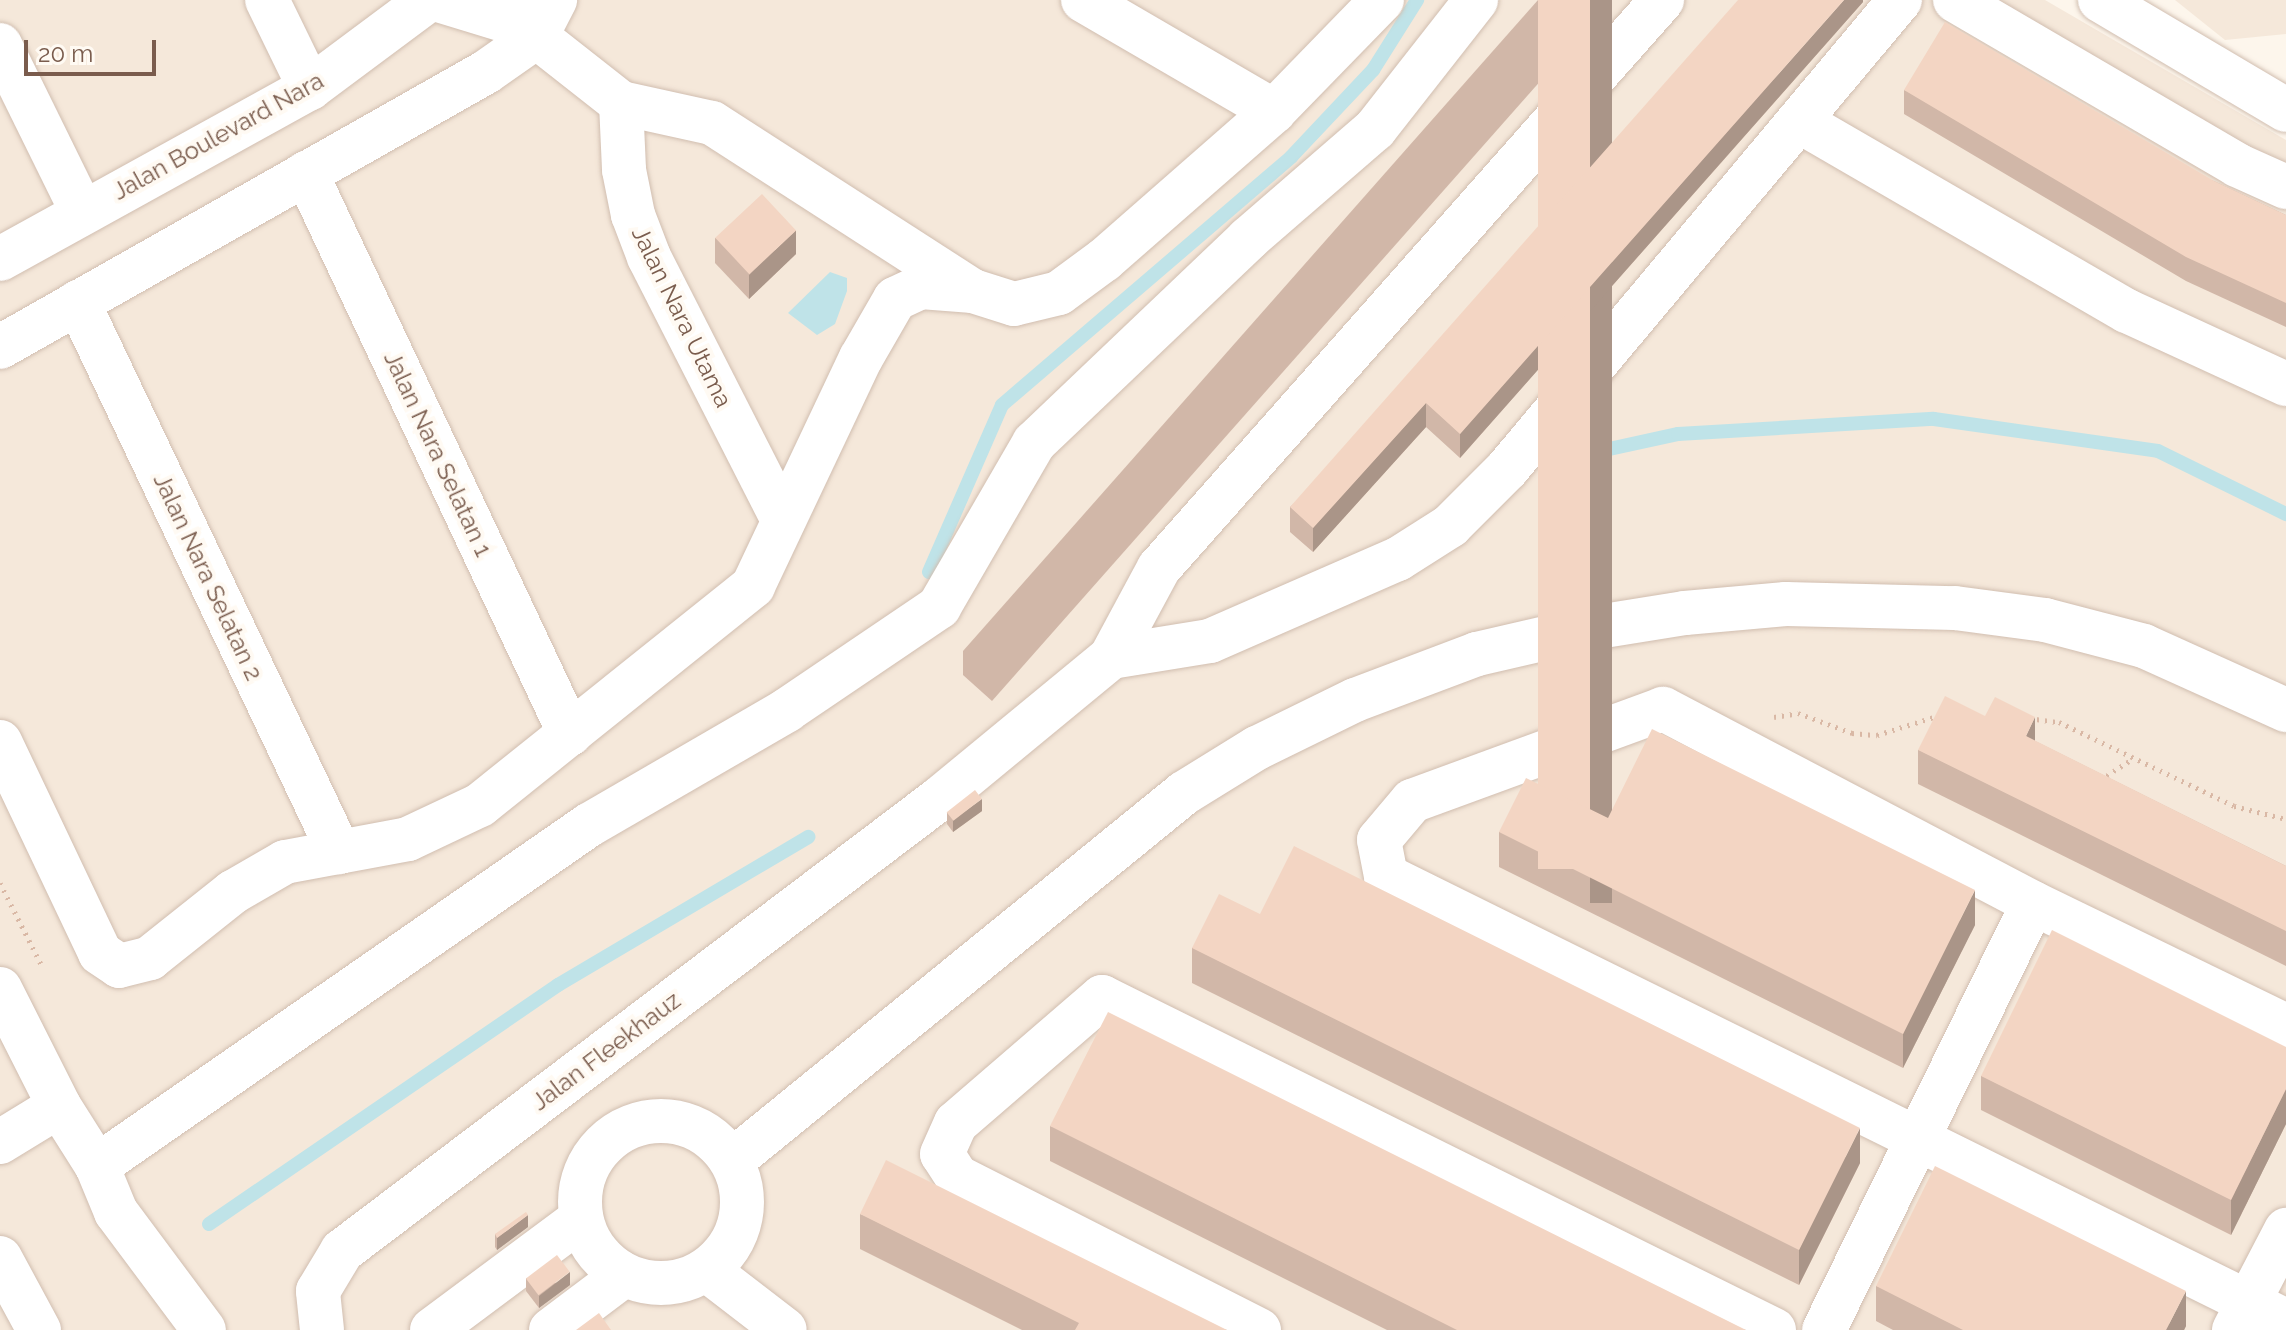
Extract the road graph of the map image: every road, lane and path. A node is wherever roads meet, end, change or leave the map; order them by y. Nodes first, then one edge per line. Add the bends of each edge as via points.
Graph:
1 (267, 0) edge
2 (428, 0) edge
3 (438, 0) edge
4 (1083, 0) edge
5 (1382, 0) edge
6 (1476, 0) edge
7 (1662, 0) edge
8 (1900, 0) edge
9 (1955, 0) edge
10 (2100, 0) edge
11 (530, 16) edge
12 (0, 45) edge
13 (310, 88) junction
14 (621, 103) junction
15 (2286, 110) edge
16 (1274, 111) junction
17 (1799, 121) junction
18 (306, 173) junction
19 (2286, 187) edge
20 (82, 212) junction
21 (0, 259) edge
22 (973, 291) junction
23 (78, 302) junction
24 (0, 347) edge
25 (2286, 384) edge
26 (783, 520) junction
27 (1111, 657) junction
28 (2286, 710) edge
29 (1954, 711) edge
30 (2018, 716) edge
31 (570, 734) junction
32 (1717, 738) junction
33 (0, 742) edge
34 (2132, 759) junction
35 (2095, 786) edge
36 (2286, 819) edge
37 (339, 852) junction
38 (2033, 903) junction
39 (0, 989) edge
40 (2286, 1026) edge
41 (59, 1106) junction
42 (1917, 1140) junction
43 (0, 1142) edge
44 (734, 1159) junction
45 (97, 1166) junction
46 (581, 1219) junction
47 (2286, 1230) edge
48 (0, 1258) edge
49 (716, 1262) junction
50 (624, 1275) junction
51 (2270, 1320) edge
52 (781, 1327) edge
53 (39, 1330) edge
54 (204, 1330) edge
55 (322, 1330) edge
56 (432, 1330) edge
57 (551, 1330) edge
58 (1259, 1330) edge
59 (1774, 1330) edge
60 (1824, 1330) edge

1 - 13 street
2 - 13 street, Jalan Boulevard Nara
3 - 11 street
4 - 16 street
5 - 16 street
6 - 45 street via 1375,129 1248,239 1034,443 939,607 787,710 589,825
7 - 27 street via 1159,568
8 - 17 street
9 - 19 street via 2237,165
10 - 15 street
11 - 14 street
11 - 18 street via 486,72
12 - 20 street
13 - 20 street, Jalan Boulevard Nara
14 - 22 street via 712,123
14 - 26 street, Jalan Nara Utama via 624,170 649,257
16 - 22 street via 1059,293 1014,304
17 - 25 street via 2127,311
17 - 27 street via 1507,469 1450,526 1398,559 1210,641
18 - 23 street
18 - 31 street, Jalan Nara Selatan 1
20 - 21 street, Jalan Boulevard Nara
22 - 26 street via 921,287 895,299
23 - 24 street
23 - 37 street, Jalan Nara Selatan 2
26 - 31 street via 753,586
27 - 55 street, Jalan Fleekhauz via 939,799 342,1251 318,1291
28 - 44 street via 2144,646 2045,620 1955,608 1786,604 1685,613 1477,654 1355,700 1257,748 1184,793
29 - 32 path via 1877,735 1852,733 1798,713
30 - 34 path via 2059,722
31 - 37 street via 480,805 408,839
32 - 38 street
32 - 42 street via 1663,709 1412,801 1379,840 1386,876
33 - 37 street via 100,953 119,966 150,958 233,892 285,862
34 - 35 path
34 - 36 path via 2234,806
38 - 40 street
38 - 42 street
39 - 41 street
41 - 43 street
41 - 45 street
42 - 51 street
42 - 60 street
44 - 46 street via 695,1127 645,1121 600,1146 586,1168
44 - 49 street via 743,1212
45 - 54 street via 116,1212
46 - 50 street via 596,1252
46 - 56 street
47 - 51 street
48 - 53 street
49 - 50 street via 657,1283
49 - 52 street
50 - 57 street
58 - 59 street via 957,1177 942,1154 956,1123 1102,997

